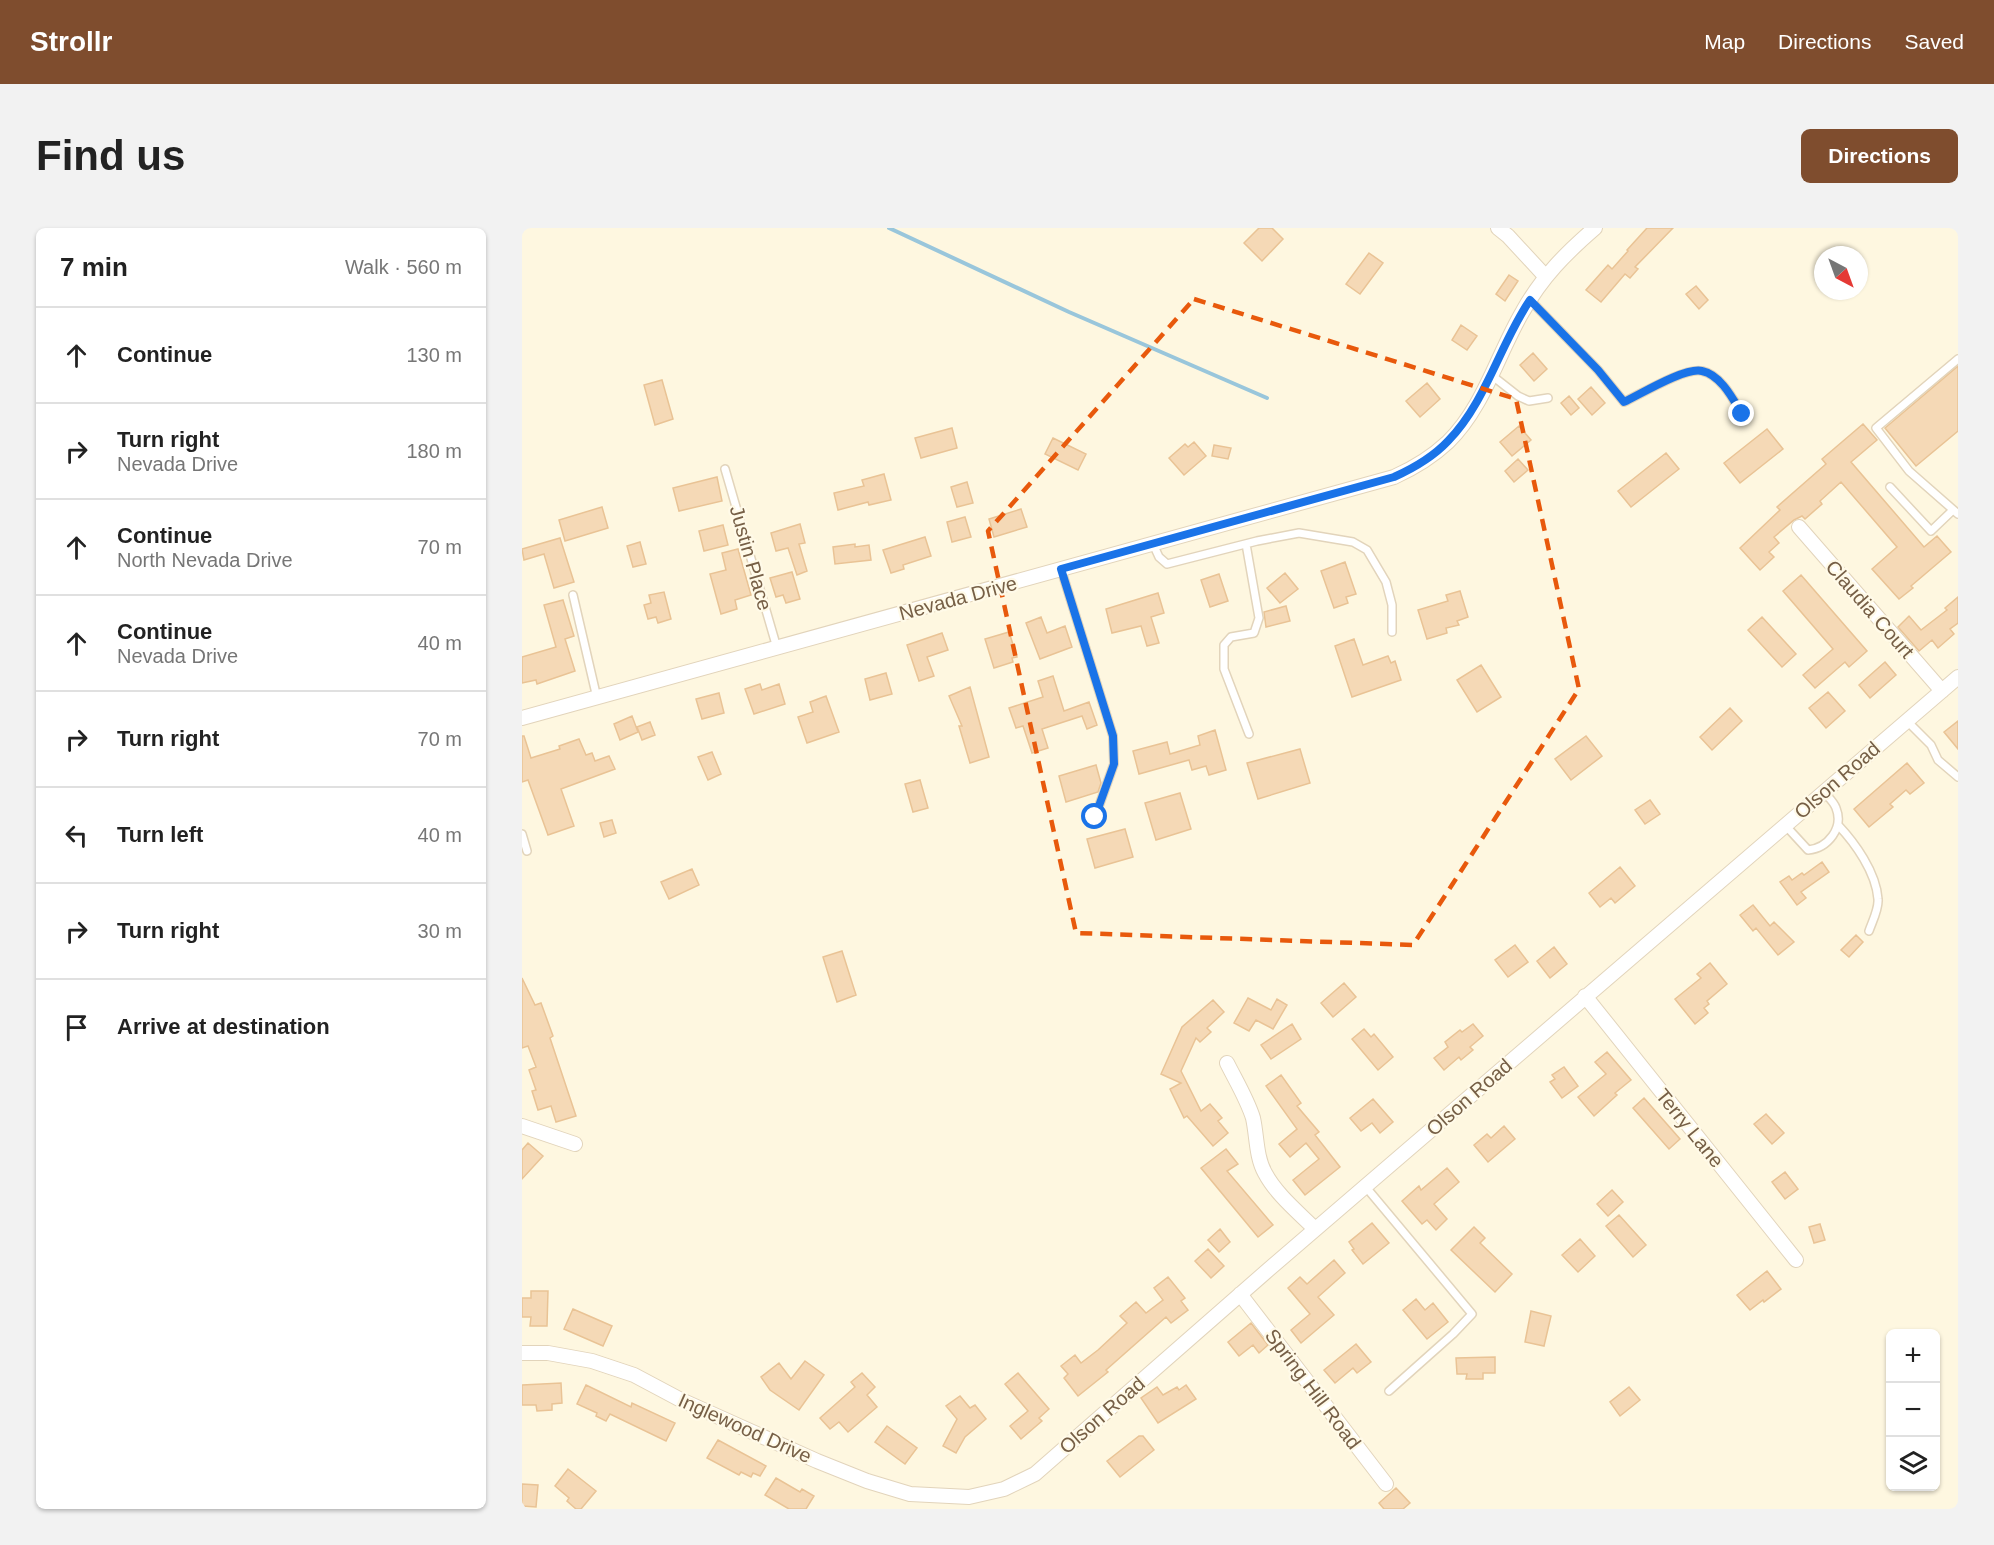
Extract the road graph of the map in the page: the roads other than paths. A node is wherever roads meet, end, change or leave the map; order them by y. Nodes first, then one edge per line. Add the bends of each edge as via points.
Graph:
1 (1498, 228) edge
2 (1595, 228) edge
3 (1545, 276) junction
4 (1530, 300) junction
5 (1958, 358) edge
6 (1490, 374) junction
7 (1548, 398) dead end
8 (1742, 414) dead end
9 (725, 469) dead end
10 (1890, 487) dead end
11 (1955, 512) edge
12 (1799, 527) dead end
13 (1153, 544) junction
14 (1246, 544) junction
15 (1061, 569) junction
16 (573, 595) dead end
17 (1392, 633) dead end
18 (777, 648) junction
19 (1958, 677) edge
20 (1942, 691) junction
21 (597, 698) junction
22 (522, 718) edge
23 (1907, 721) junction
24 (1249, 734) dead end
25 (1958, 777) edge
26 (1824, 792) junction
27 (1095, 817) dead end
28 (1785, 825) junction
29 (1838, 825) junction
30 (522, 834) edge
31 (527, 851) dead end
32 (1869, 931) dead end
33 (1585, 996) junction
34 (1227, 1063) dead end
35 (522, 1126) edge
36 (575, 1144) dead end
37 (1365, 1186) junction
38 (1315, 1229) junction
39 (1796, 1260) dead end
40 (1240, 1294) junction
41 (522, 1353) edge
42 (1389, 1391) dead end
43 (1386, 1484) dead end
44 (969, 1497) joint

1 - 3 street
2 - 3 street
3 - 4 street
4 - 6 street
4 - 8 lane via 1624,402 1670,379 1703,371 1726,388
5 - 11 lane via 1875,428 1909,471
6 - 7 lane via 1529,401
6 - 13 street, Nevada Drive via 1470,414 1448,441 1419,465 1394,477
9 - 18 lane, Justin Place
10 - 11 lane via 1930,531
12 - 20 street, Claudia Court
13 - 14 lane via 1167,564
13 - 15 street, Nevada Drive
14 - 17 lane via 1299,533 1353,542 1367,550 1386,582 1392,605
14 - 24 lane via 1259,618 1254,633 1232,637 1224,645 1224,669
15 - 18 street, Nevada Drive
15 - 27 lane via 1113,736 1114,764
16 - 21 lane
18 - 21 street, Nevada Drive
19 - 20 street, Olson Road
20 - 23 street, Olson Road
21 - 22 street, Nevada Drive
23 - 25 lane via 1931,745 1938,760
23 - 26 street, Olson Road
26 - 28 street, Olson Road
26 - 29 lane via 1836,806
28 - 29 lane via 1808,850 1824,845
28 - 33 street, Olson Road
29 - 32 lane via 1869,867 1878,900
30 - 31 lane
33 - 37 street, Olson Road
33 - 39 street, Terry Lane
34 - 38 street via 1249,1105 1264,1173
35 - 36 street
37 - 38 street, Olson Road
37 - 42 lane via 1472,1314
38 - 40 street, Olson Road
40 - 43 street, Spring Hill Road
40 - 44 street, Olson Road via 1035,1474 1004,1489
41 - 44 street, Inglewood Drive via 592,1360 634,1375 691,1405 877,1484 910,1494

